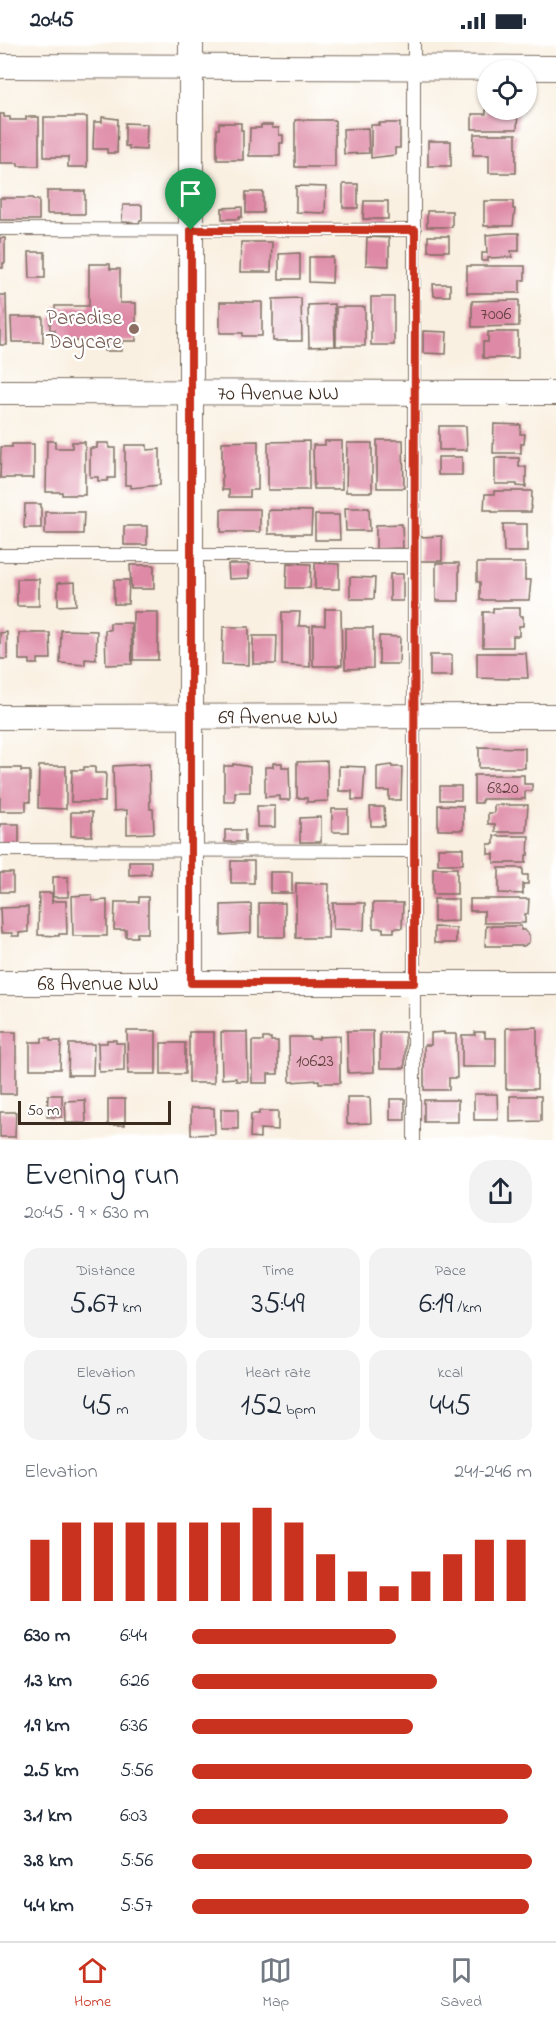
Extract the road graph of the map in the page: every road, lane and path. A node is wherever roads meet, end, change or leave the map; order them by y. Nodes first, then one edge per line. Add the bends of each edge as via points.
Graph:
1 (191, 42) edge
2 (414, 42) edge
3 (0, 66) edge
4 (191, 66) junction
5 (414, 67) junction
6 (556, 68) edge
7 (0, 229) edge
8 (191, 230) junction
9 (415, 230) junction
10 (0, 392) edge
11 (191, 392) junction
12 (414, 393) junction
13 (556, 393) edge
14 (0, 555) edge
15 (191, 555) junction
16 (414, 555) junction
17 (414, 716) junction
18 (556, 716) edge
19 (0, 717) edge
20 (191, 717) junction
21 (0, 850) edge
22 (191, 850) junction
23 (414, 851) junction
24 (556, 982) edge
25 (0, 983) edge
26 (191, 983) junction
27 (414, 983) junction
28 (414, 1140) edge

1 - 4 street
2 - 5 lane
3 - 4 street
4 - 5 street
4 - 8 street
5 - 6 street
5 - 9 lane
7 - 8 lane
8 - 9 lane
8 - 11 street
9 - 12 lane
10 - 11 street, 70 Avenue NW
11 - 12 street, 70 Avenue NW
11 - 15 street
12 - 13 street, 70 Avenue NW
12 - 16 lane
14 - 15 lane
15 - 16 lane
15 - 20 street
16 - 17 lane
17 - 18 street, 69 Avenue NW
17 - 20 street, 69 Avenue NW
17 - 23 lane
19 - 20 street, 69 Avenue NW
20 - 22 street
21 - 22 lane
22 - 23 lane
22 - 26 street
23 - 27 lane
24 - 27 street, 68 Avenue NW
25 - 26 street, 68 Avenue NW
26 - 27 street, 68 Avenue NW
27 - 28 lane

